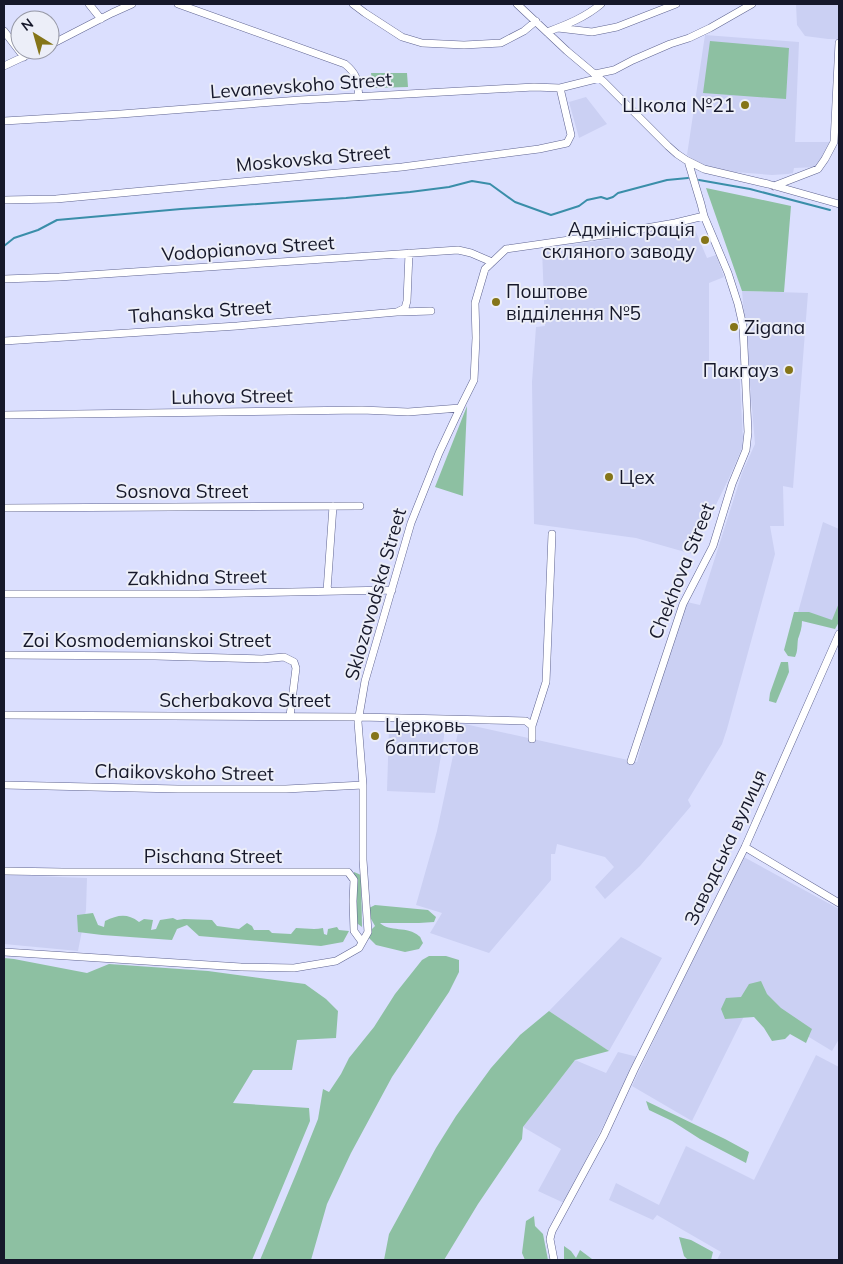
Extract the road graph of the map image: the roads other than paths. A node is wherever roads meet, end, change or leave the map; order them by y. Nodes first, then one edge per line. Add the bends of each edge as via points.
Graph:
1 (89, 4) edge
2 (132, 4) edge
3 (178, 4) edge
4 (353, 4) edge
5 (517, 4) edge
6 (601, 4) edge
7 (676, 4) edge
8 (752, 4) edge
9 (101, 18) junction
10 (536, 21) junction
11 (558, 28) junction
12 (547, 32) junction
13 (60, 39) edge
14 (839, 43) edge
15 (17, 60) edge
16 (4, 66) edge
17 (597, 76) junction
18 (560, 88) junction
19 (359, 97) junction
20 (4, 121) edge
21 (688, 161) junction
22 (774, 186) junction
23 (4, 200) edge
24 (839, 204) edge
25 (704, 216) junction
26 (408, 253) junction
27 (492, 262) junction
28 (4, 279) edge
29 (431, 311) dead end
30 (398, 312) junction
31 (4, 340) edge
32 (460, 408) junction
33 (4, 415) edge
34 (334, 506) junction
35 (360, 506) dead end
36 (4, 508) edge
37 (552, 534) dead end
38 (392, 590) junction
39 (326, 591) junction
40 (4, 594) edge
41 (839, 634) edge
42 (4, 655) edge
43 (4, 715) edge
44 (290, 716) junction
45 (359, 716) junction
46 (532, 726) junction
47 (532, 739) dead end
48 (631, 760) dead end
49 (4, 785) edge
50 (363, 785) junction
51 (745, 847) junction
52 (4, 871) edge
53 (839, 903) edge
54 (360, 945) junction
55 (4, 952) edge
56 (554, 1260) edge

1 - 9 street
2 - 9 street
3 - 19 street via 345,64 357,78
4 - 10 street via 402,37 422,43 501,43
5 - 10 street
6 - 11 street
7 - 11 street via 617,27 592,32
8 - 17 street, Levanevskoho Street via 710,28
9 - 13 street
10 - 12 street
11 - 12 street
12 - 17 street
14 - 22 street via 834,142 818,169
15 - 16 street
17 - 18 street, Levanevskoho Street
17 - 21 street
18 - 19 street, Levanevskoho Street
18 - 23 street, Moskovska Street via 571,135 567,143 539,149 382,168 56,199
19 - 20 street, Levanevskoho Street
21 - 22 street via 704,169
21 - 25 street, Chekhova Street
22 - 24 street
25 - 27 street via 506,249
25 - 48 street, Chekhova Street via 728,273 743,326 746,450 713,546 683,604
26 - 27 street, Vodopianova Street via 458,250
26 - 28 street, Vodopianova Street
26 - 30 street via 407,301 405,308
27 - 32 street, Sklozavodska Street via 485,269 475,303 474,380
29 - 30 street, Tahanska Street
30 - 31 street, Tahanska Street via 237,326
32 - 33 street, Luhova Street via 408,412
32 - 38 street, Sklozavodska Street via 411,523
34 - 35 street, Sosnova Street
34 - 36 street, Sosnova Street
34 - 39 street
37 - 46 street via 546,682
38 - 39 street, Zakhidna Street
38 - 45 street, Sklozavodska Street via 365,681
39 - 40 street, Zakhidna Street
41 - 51 street, Заводська вулиця
42 - 44 street, Zoi Kosmodemianskoi Street via 284,657 294,662 296,668
43 - 44 street, Scherbakova Street
44 - 45 street, Scherbakova Street
45 - 46 street, Scherbakova Street via 526,721
45 - 50 street, Sklozavodska Street
46 - 47 street
49 - 50 street, Chaikovskoho Street via 169,789
50 - 54 street, Sklozavodska Street via 368,932
51 - 53 street
51 - 56 street, Заводська вулиця via 604,1135 552,1231 550,1239
52 - 54 street, Pischana Street via 348,872 354,880 354,931
54 - 55 street via 336,961 294,968

